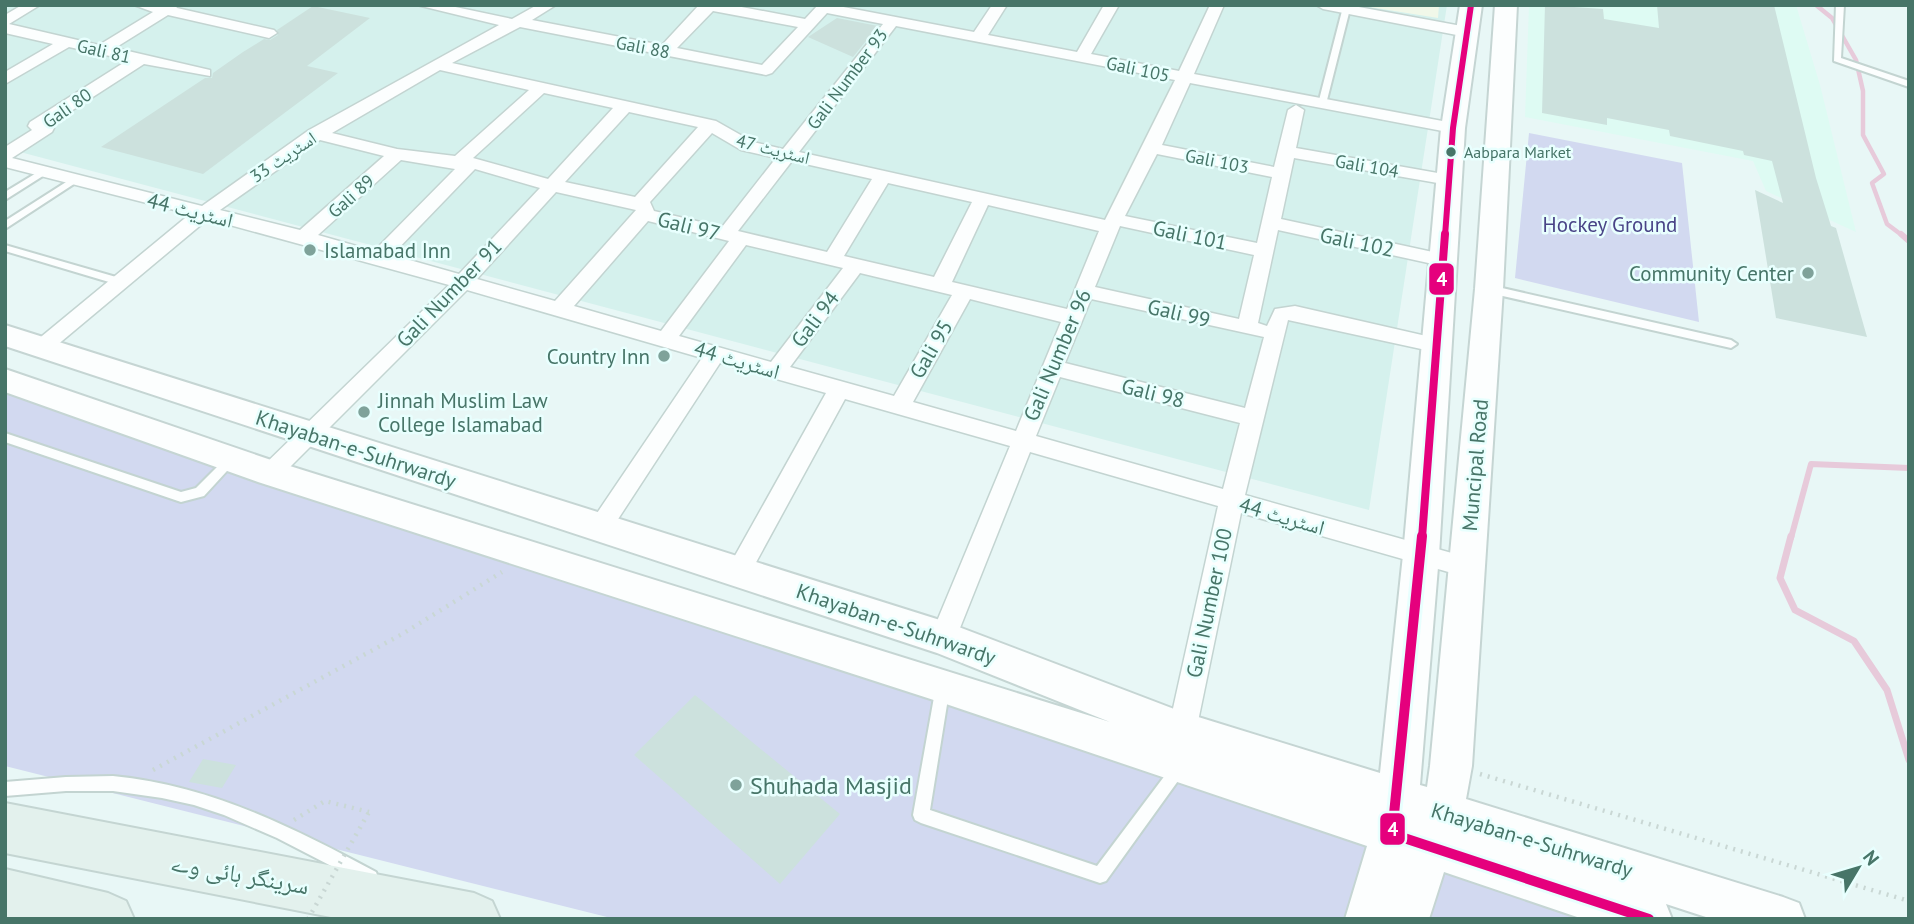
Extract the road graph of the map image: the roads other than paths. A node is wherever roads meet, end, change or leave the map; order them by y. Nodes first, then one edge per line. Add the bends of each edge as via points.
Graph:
1 (33, 5) edge
2 (141, 5) edge
3 (549, 5) edge
4 (708, 5) edge
5 (1000, 5) edge
6 (1112, 5) edge
7 (1217, 5) edge
8 (1323, 5) edge
9 (1506, 5) edge
10 (1840, 5) edge
11 (431, 6) edge
12 (825, 6) edge
13 (170, 8) edge
14 (1346, 9) junction
15 (875, 11) edge
16 (1469, 19) edge
17 (5, 21) edge
18 (517, 23) junction
19 (891, 23) junction
20 (808, 24) junction
21 (5, 28) edge
22 (269, 33) dead end
23 (976, 39) junction
24 (67, 42) junction
25 (101, 50) junction
26 (665, 51) junction
27 (1082, 58) junction
28 (141, 59) junction
29 (440, 65) junction
30 (204, 74) dead end
31 (5, 79) edge
32 (1179, 83) junction
33 (1909, 84) edge
34 (538, 90) junction
35 (1322, 104) junction
36 (623, 108) junction
37 (1296, 110) junction
38 (710, 125) junction
39 (315, 134) junction
40 (1453, 134) junction
41 (1152, 148) junction
42 (1285, 151) junction
43 (397, 154) junction
44 (5, 155) edge
45 (790, 155) junction
46 (5, 162) edge
47 (463, 163) junction
48 (43, 172) junction
49 (1282, 174) junction
50 (883, 176) junction
51 (74, 180) junction
52 (1449, 180) junction
53 (551, 185) junction
54 (5, 197) edge
55 (983, 197) junction
56 (642, 209) junction
57 (202, 214) junction
58 (8, 222) edge
59 (1112, 223) junction
60 (1273, 223) junction
61 (304, 237) junction
62 (733, 237) junction
63 (5, 248) edge
64 (1266, 251) junction
65 (378, 258) junction
66 (832, 260) junction
67 (1442, 260) junction
68 (855, 266) junction
69 (119, 281) junction
70 (463, 282) junction
71 (940, 286) junction
72 (1489, 289) junction
73 (1083, 291) junction
74 (964, 292) junction
75 (560, 309) junction
76 (1071, 317) junction
77 (1278, 324) junction
78 (1247, 328) junction
79 (5, 335) edge
80 (665, 340) junction
81 (1731, 344) dead end
82 (1435, 345) junction
83 (43, 346) junction
84 (715, 354) junction
85 (1054, 368) junction
86 (775, 371) junction
87 (5, 380) edge
88 (839, 390) junction
89 (899, 407) junction
90 (1252, 418) junction
91 (309, 433) junction
92 (5, 437) edge
93 (1021, 440) junction
94 (231, 460) junction
95 (270, 473) junction
96 (1231, 502) junction
97 (598, 529) junction
98 (1421, 555) junction
99 (1466, 567) junction
100 (739, 570) junction
101 (943, 638) junction
102 (943, 685) junction
103 (1182, 748) junction
104 (5, 789) edge
105 (1416, 822) junction
106 (5, 828) edge
107 (5, 895) edge
108 (427, 909) junction
109 (108, 919) edge
110 (474, 919) edge
111 (1367, 919) edge
112 (1406, 919) edge
113 (1650, 919) edge
114 (1783, 919) edge

1 - 17 street
2 - 13 street
3 - 18 street, اسٹریٹ 33
4 - 20 street
4 - 26 street
5 - 23 street
6 - 27 street
7 - 32 street, Gali Number 96
8 - 14 street
9 - 72 main road, Muncipal Road
10 - 33 lane via 1837,59
11 - 18 street
12 - 15 street, Gali 105
12 - 20 street
13 - 22 street
13 - 25 street
14 - 16 street
14 - 35 lane
15 - 19 street, Gali 105
16 - 40 main road, Muncipal Road
18 - 26 street, Gali 88
18 - 29 street, اسٹریٹ 33
19 - 23 street, Gali 105
19 - 45 street, Gali Number 93
20 - 26 street, Gali 88 via 766,71
21 - 24 street, Gali 81
23 - 27 street, Gali 105
24 - 25 street, Gali 81
24 - 31 street
25 - 28 street, Gali 81
27 - 32 street, Gali 105
28 - 30 street, Gali 81
28 - 44 street, Gali 80 via 36,126 46,128
29 - 34 street, اسٹریٹ 47
29 - 39 street, اسٹریٹ 33
32 - 35 street, Gali 105
32 - 37 street
32 - 41 street, Gali Number 96
34 - 36 street, اسٹریٹ 47
34 - 47 street
35 - 40 street, Gali 105
36 - 38 street, اسٹریٹ 47
36 - 53 street, Gali Number 91
37 - 40 street
37 - 42 street
38 - 45 street, اسٹریٹ 47 via 747,146
38 - 56 street
39 - 43 street, Gali 97
39 - 57 street, اسٹریٹ 33
40 - 52 main road, Muncipal Road
41 - 49 street, Gali 103
41 - 59 street, Gali Number 96
42 - 49 street
42 - 52 street, Gali 104
43 - 47 street, Gali 97
43 - 61 street, Gali 89
45 - 50 street, اسٹریٹ 47
45 - 62 street, Gali Number 93
46 - 48 street, اسٹریٹ 44
47 - 53 street, Gali 97
47 - 65 street
48 - 51 street, اسٹریٹ 44
48 - 54 lane
49 - 60 street
50 - 55 street, اسٹریٹ 47
50 - 66 street
51 - 57 street, اسٹریٹ 44
51 - 58 lane
52 - 67 main road, Muncipal Road
53 - 56 street, Gali 97
53 - 70 street, Gali Number 91
55 - 59 street, اسٹریٹ 47
55 - 71 street
56 - 62 street, Gali 97
56 - 75 street
57 - 61 street, اسٹریٹ 44
57 - 69 street, اسٹریٹ 33
59 - 64 street, Gali 101
59 - 73 street, Gali Number 96
60 - 64 street
60 - 67 street, Gali 102
61 - 65 street, اسٹریٹ 44
62 - 66 street, Gali 97
62 - 80 street, Gali Number 93
63 - 69 lane
64 - 78 street
65 - 70 street, اسٹریٹ 44
66 - 68 street, Gali 97
67 - 82 main road, Muncipal Road
68 - 71 street, Gali 97
68 - 86 street, Gali 94
69 - 83 street, اسٹریٹ 33
70 - 75 street, اسٹریٹ 44
70 - 91 street, Gali Number 91
71 - 74 street, Gali 97
72 - 81 lane
72 - 99 main road, Muncipal Road
73 - 76 street, Gali Number 96
73 - 78 street, Gali 99
74 - 76 street, Gali 97
74 - 89 street, Gali 95
75 - 80 street, اسٹریٹ 44
76 - 85 street, Gali Number 96
77 - 78 street, Gali 99
77 - 82 street, Gali 99 via 1295,313
77 - 90 street, Gali Number 100
79 - 83 main road, Khayaban-e-Suhrwardy
80 - 84 street, اسٹریٹ 44
82 - 98 main road, Muncipal Road
83 - 91 main road, Khayaban-e-Suhrwardy
84 - 86 street, اسٹریٹ 44
84 - 97 street
85 - 90 street, Gali 98
85 - 93 street, Gali Number 96
86 - 88 street, اسٹریٹ 44
87 - 94 main road, Khayaban-e-Suhrwardy
88 - 89 street, اسٹریٹ 44
88 - 100 street
89 - 93 street, اسٹریٹ 44
90 - 96 street, Gali Number 100
91 - 95 street, Gali Number 91
91 - 97 main road, Khayaban-e-Suhrwardy
92 - 94 lane via 181,497 200,492
93 - 96 street, اسٹریٹ 44
93 - 101 street, Gali Number 96
94 - 95 main road, Khayaban-e-Suhrwardy
95 - 102 main road, Khayaban-e-Suhrwardy
96 - 98 street, اسٹریٹ 44
96 - 103 street, Gali Number 100
97 - 100 main road, Khayaban-e-Suhrwardy
98 - 99 street, اسٹریٹ 44
98 - 105 main road, Muncipal Road
99 - 105 main road, Muncipal Road via 1451,765
100 - 101 main road, Khayaban-e-Suhrwardy
101 - 103 main road, Khayaban-e-Suhrwardy
102 - 103 main road, Khayaban-e-Suhrwardy
102 - 103 lane via 921,815 1100,875
103 - 105 main road, Khayaban-e-Suhrwardy
104 - 108 lane via 126,785 186,795 242,811
105 - 111 main road, Muncipal Road
105 - 112 main road, Muncipal Road
105 - 113 main road, Khayaban-e-Suhrwardy
105 - 114 main road, Khayaban-e-Suhrwardy
106 - 108 highway, سرینگر ہائی وے
107 - 109 highway
108 - 110 highway, سرینگر ہائی وے

